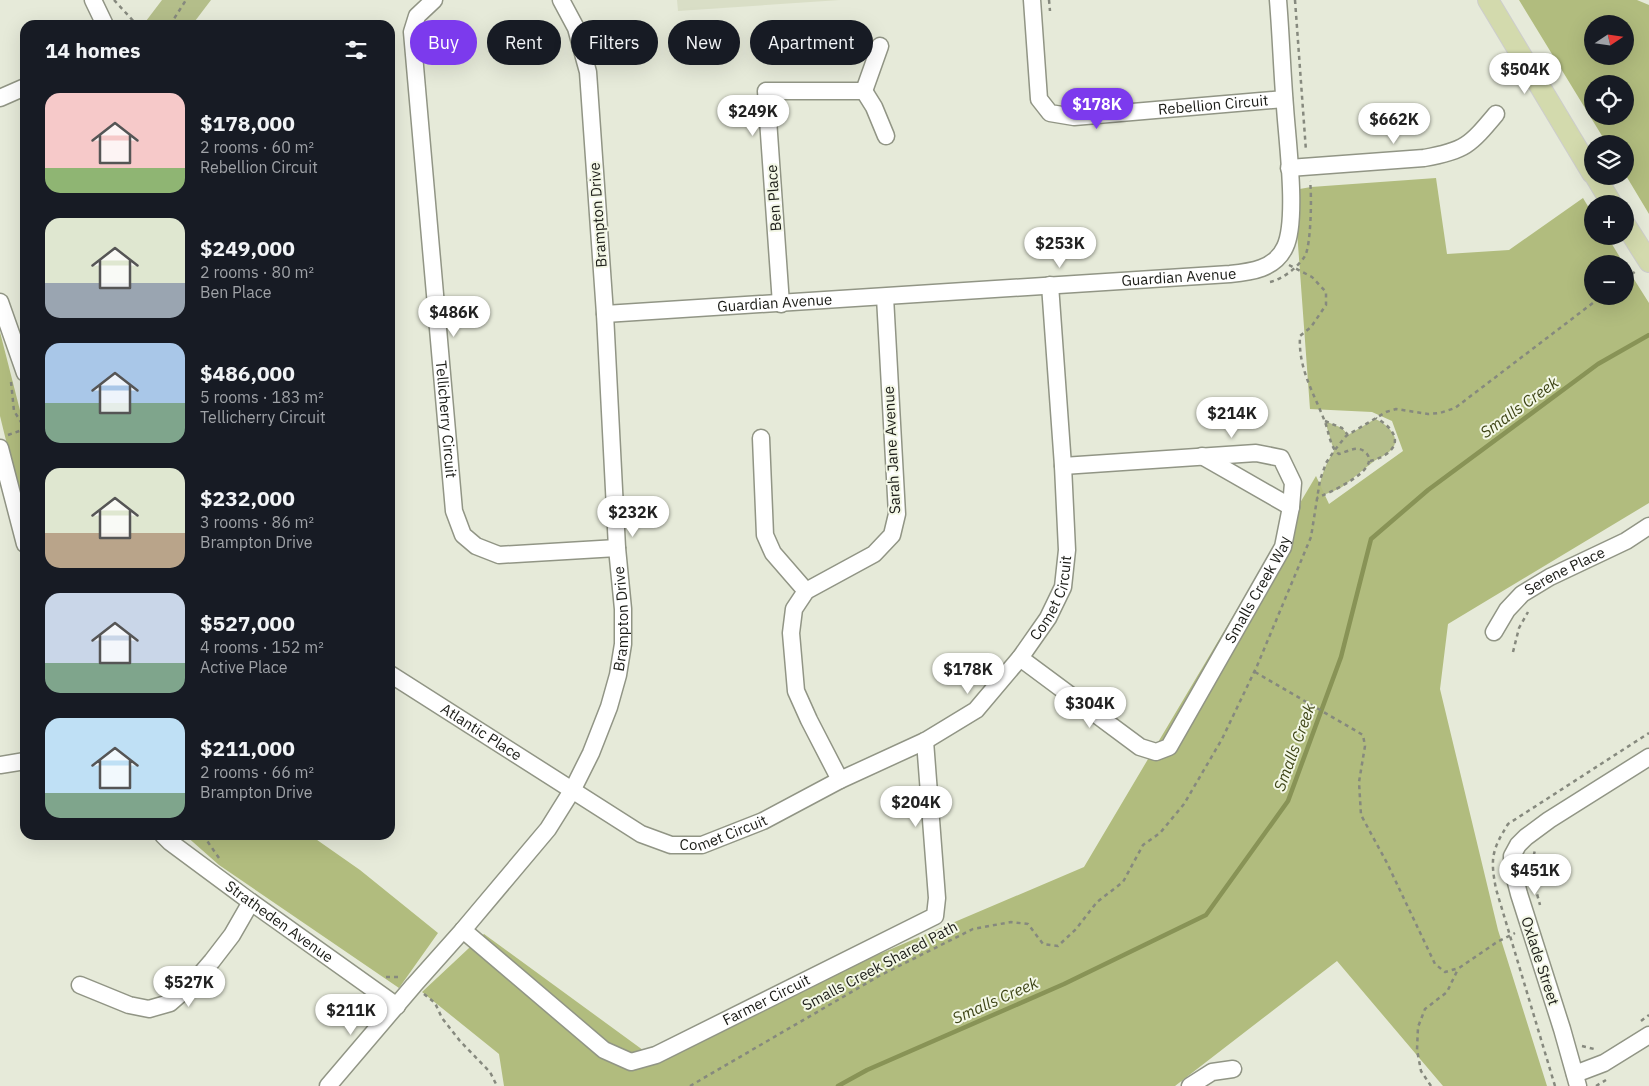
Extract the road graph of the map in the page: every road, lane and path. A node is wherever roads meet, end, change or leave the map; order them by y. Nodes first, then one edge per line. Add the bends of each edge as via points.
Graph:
1 (93, 0) edge
2 (114, 0) edge
3 (186, 0) edge
4 (434, 0) edge
5 (561, 0) edge
6 (1032, 0) edge
7 (1049, 0) edge
8 (1278, 0) edge
9 (1296, 0) edge
10 (1488, 0) edge
11 (103, 20) edge
12 (132, 20) edge
13 (173, 20) edge
14 (1050, 20) dead end
15 (880, 46) dead end
16 (20, 89) edge
17 (864, 91) junction
18 (0, 98) edge
19 (1284, 98) junction
20 (1496, 114) dead end
21 (886, 136) dead end
22 (1584, 159) edge
23 (1308, 167) junction
24 (1290, 168) junction
25 (1633, 245) edge
26 (1277, 259) junction
27 (1642, 267) edge
28 (1294, 268) junction
29 (1269, 282) dead end
30 (1050, 285) junction
31 (885, 297) junction
32 (0, 302) edge
33 (782, 304) junction
34 (1590, 305) edge
35 (604, 314) junction
36 (18, 373) edge
37 (1376, 418) junction
38 (1325, 421) junction
39 (20, 422) edge
40 (20, 432) edge
41 (1348, 435) junction
42 (761, 438) dead end
43 (2, 448) edge
44 (1334, 451) junction
45 (1202, 456) junction
46 (1370, 460) junction
47 (1063, 466) junction
48 (1317, 498) junction
49 (1291, 507) junction
50 (20, 523) edge
51 (1649, 526) edge
52 (618, 548) junction
53 (806, 591) junction
54 (1531, 605) dead end
55 (1494, 632) dead end
56 (1513, 652) dead end
57 (1020, 658) junction
58 (1254, 672) junction
59 (395, 677) edge
60 (1649, 733) edge
61 (925, 741) junction
62 (1649, 757) edge
63 (20, 762) edge
64 (0, 765) edge
65 (840, 780) junction
66 (573, 789) junction
67 (168, 840) edge
68 (1535, 849) dead end
69 (251, 902) junction
70 (1541, 906) dead end
71 (463, 930) junction
72 (1511, 935) junction
73 (1458, 969) junction
74 (80, 985) dead end
75 (397, 1006) junction
76 (1649, 1035) edge
77 (1582, 1046) dead end
78 (1596, 1050) dead end
79 (1233, 1069) dead end
80 (1577, 1080) edge
81 (328, 1086) edge
82 (690, 1086) edge
83 (1190, 1086) edge
84 (1431, 1086) edge
85 (1555, 1086) edge

1 - 11 street
2 - 12 path
3 - 13 path
4 - 52 street, Tellicherry Circuit via 417,16 412,32 454,511 463,535 476,546 499,555
5 - 35 street, Brampton Drive via 576,28 588,72
6 - 19 street, Rebellion Circuit via 1039,99 1050,114 1074,117
7 - 14 path
8 - 19 street
9 - 23 path
10 - 22 main road
15 - 17 street
16 - 18 street
17 - 21 street
17 - 33 street, Ben Place via 766,91
19 - 24 street
20 - 23 street via 1464,148 1446,154
23 - 24 street
23 - 28 path via 1311,216 1306,255
24 - 26 street via 1290,233
25 - 27 main road
26 - 28 path
26 - 30 street, Guardian Avenue via 1264,268 1230,274
28 - 29 path
28 - 38 path via 1312,277 1326,292 1326,305 1311,327 1300,336 1299,350 1313,397
30 - 31 street, Guardian Avenue
30 - 47 street, Comet Circuit
31 - 33 street, Guardian Avenue
31 - 53 street, Sarah Jane Avenue via 897,514 892,535 874,554
32 - 36 street
33 - 35 street, Guardian Avenue
34 - 37 path, Smalls Creek Shared Path via 1456,408 1428,414 1396,409
35 - 52 street, Brampton Drive
36 - 39 path via 14,411
37 - 41 path, Smalls Creek Shared Path
37 - 46 path via 1390,428 1394,442 1392,450
38 - 41 path via 1342,428
38 - 44 path
40 - 43 path
41 - 44 path, Smalls Creek Shared Path
42 - 53 street via 765,534 773,553
43 - 50 street
44 - 46 path via 1339,454 1360,449
44 - 48 path, Smalls Creek Shared Path via 1326,462
45 - 47 street, Smalls Creek Way
45 - 49 street
45 - 49 street, Smalls Creek Way via 1256,453 1281,458 1293,483
46 - 48 path via 1368,466 1345,485
47 - 57 street, Comet Circuit via 1067,550 1062,587 1048,618
48 - 58 path, Smalls Creek Shared Path via 1311,537
49 - 57 street, Smalls Creek Way via 1282,547 1169,747 1156,752 1140,747
51 - 55 street, Serene Place via 1522,594 1507,610
52 - 66 street, Brampton Drive via 623,644 618,675 591,753
53 - 65 street via 794,609 791,632 796,691
54 - 56 path via 1519,628
57 - 61 street, Comet Circuit via 976,710
58 - 73 path via 1363,735 1365,746 1359,782 1361,815 1435,964 1445,972
58 - 82 path, Smalls Creek Shared Path via 1222,739 1184,804 1160,833 1143,845 1123,882 1097,902 1058,946 1043,944 1028,924 1011,922 973,929 879,976
59 - 66 street, Atlantic Place
60 - 72 path via 1508,824 1496,844 1492,867
61 - 65 street, Comet Circuit
61 - 71 street, Farmer Circuit via 937,898 935,916 656,1055 631,1062 604,1050
62 - 80 street, Oxlade Street via 1549,820 1526,837 1512,856 1518,894
63 - 64 street
65 - 66 street, Comet Circuit via 762,821 702,845 671,845 641,834
66 - 71 street, Brampton Drive via 548,828
67 - 69 street, Stratheden Avenue
68 - 70 path via 1530,869
69 - 74 street via 212,961 170,1003 149,1009 128,1005
69 - 75 street, Stratheden Avenue
71 - 75 street, Brampton Drive
72 - 73 path
72 - 85 path
73 - 84 path via 1447,992 1426,1009 1418,1027 1417,1050 1421,1071
75 - 81 street, Brampton Drive
76 - 80 street
77 - 78 path
79 - 83 street via 1212,1072

